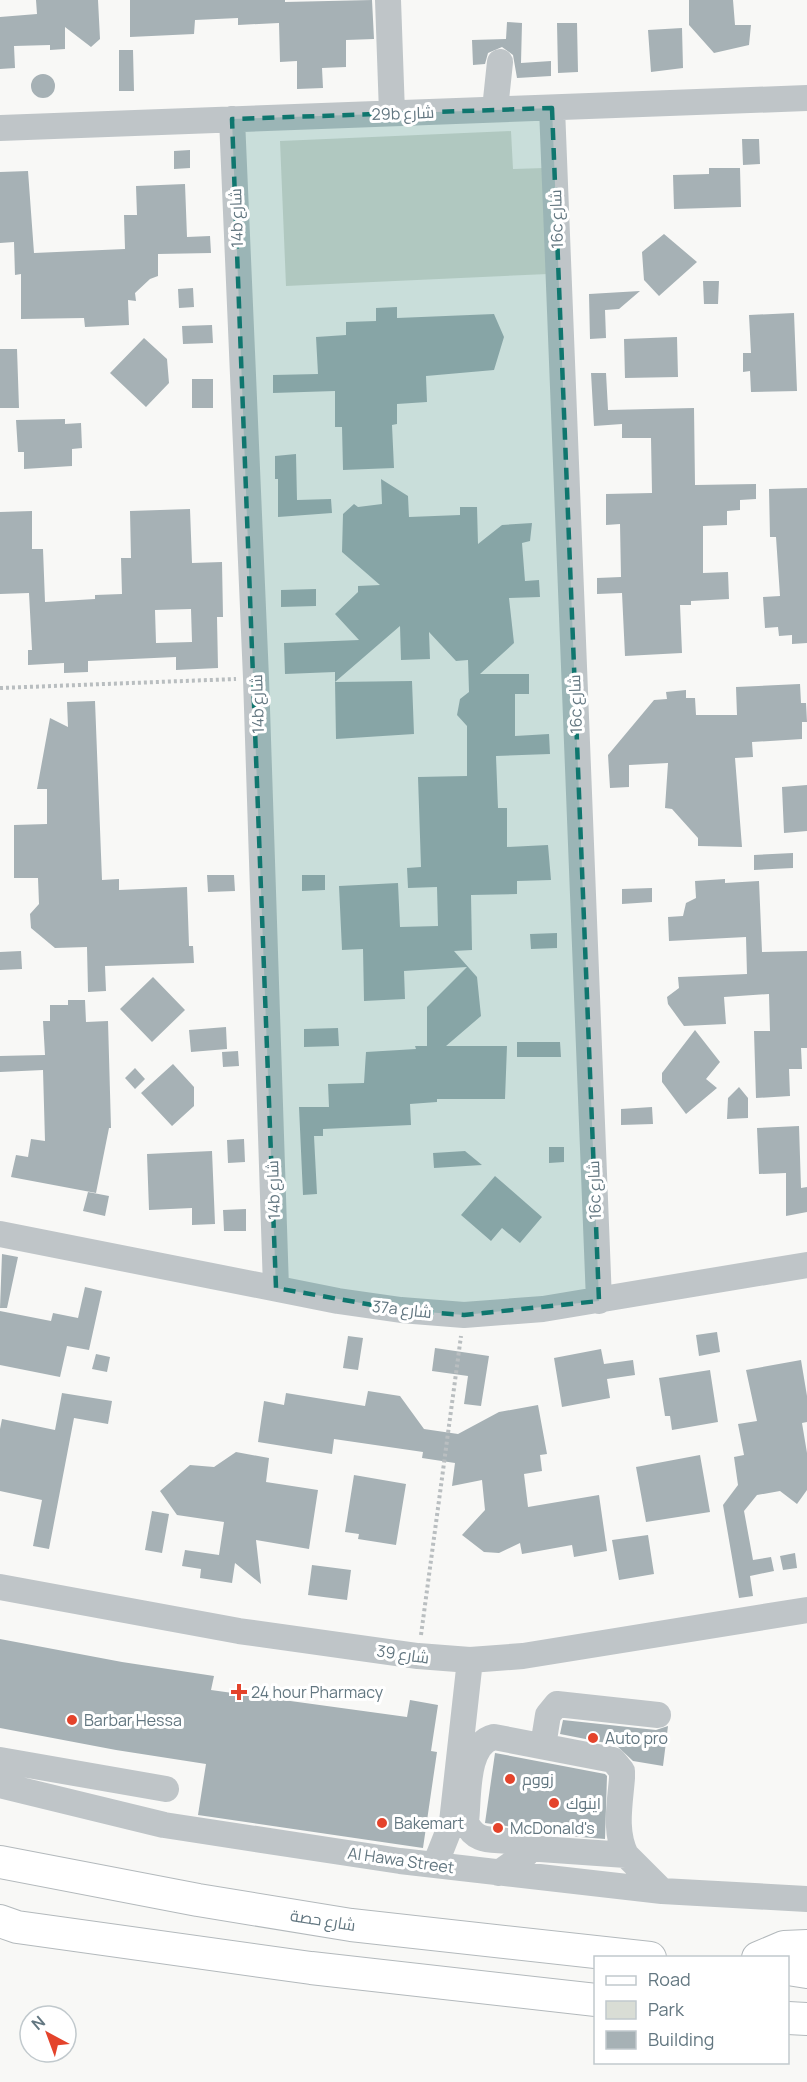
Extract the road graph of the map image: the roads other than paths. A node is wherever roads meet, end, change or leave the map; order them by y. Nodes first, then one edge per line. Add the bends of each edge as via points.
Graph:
1 (388, 0) edge
2 (500, 62) dead end
3 (807, 98) edge
4 (552, 108) junction
5 (495, 110) junction
6 (392, 113) junction
7 (232, 119) junction
8 (0, 128) edge
9 (0, 1234) edge
10 (807, 1265) edge
11 (276, 1288) junction
12 (599, 1301) junction
13 (0, 1587) edge
14 (807, 1610) edge
15 (470, 1660) junction
16 (658, 1714) dead end
17 (543, 1746) junction
18 (0, 1760) edge
19 (0, 1785) edge
20 (166, 1790) dead end
21 (0, 1842) edge
22 (526, 1848) junction
23 (626, 1855) junction
24 (0, 1862) edge
25 (435, 1865) junction
26 (35, 1868) junction
27 (499, 1873) junction
28 (662, 1891) junction
29 (807, 1899) edge
30 (6, 1925) edge
31 (807, 1946) edge
32 (632, 1956) edge
33 (763, 1956) edge
34 (789, 1969) edge
35 (807, 1972) edge
36 (594, 2000) edge
37 (789, 2018) edge
38 (807, 2019) edge

1 - 6 street
2 - 5 street
3 - 4 street, 29b شارع
4 - 5 street, 29b شارع
4 - 12 street, 16c شارع
5 - 6 street, 29b شارع
6 - 7 street, 29b شارع
7 - 8 street, 29b شارع
7 - 11 street, 14b شارع
9 - 11 street, 37a شارع
10 - 12 street, 37a شارع
11 - 12 street, 37a شارع via 401,1310 464,1315 543,1310
13 - 15 street, شارع 39 via 238,1631
14 - 15 street, شارع 39 via 524,1656
15 - 25 street via 452,1822
16 - 17 street via 557,1704 548,1715
17 - 22 street via 494,1737 481,1743 474,1755 466,1822 469,1829 480,1839
17 - 23 street via 607,1758 618,1765 622,1778 619,1832
18 - 20 street
19 - 25 street, Al Hawa Street via 164,1825
21 - 26 main road
22 - 23 street
22 - 27 street via 526,1854
23 - 28 street
24 - 26 main road, شارع حصة
25 - 27 street, Al Hawa Street
26 - 32 main road, شارع حصة via 351,1925
27 - 28 street, Al Hawa Street
28 - 29 street, Al Hawa Street
30 - 36 main road via 311,1968
31 - 33 main road via 784,1947
34 - 35 main road
37 - 38 main road

